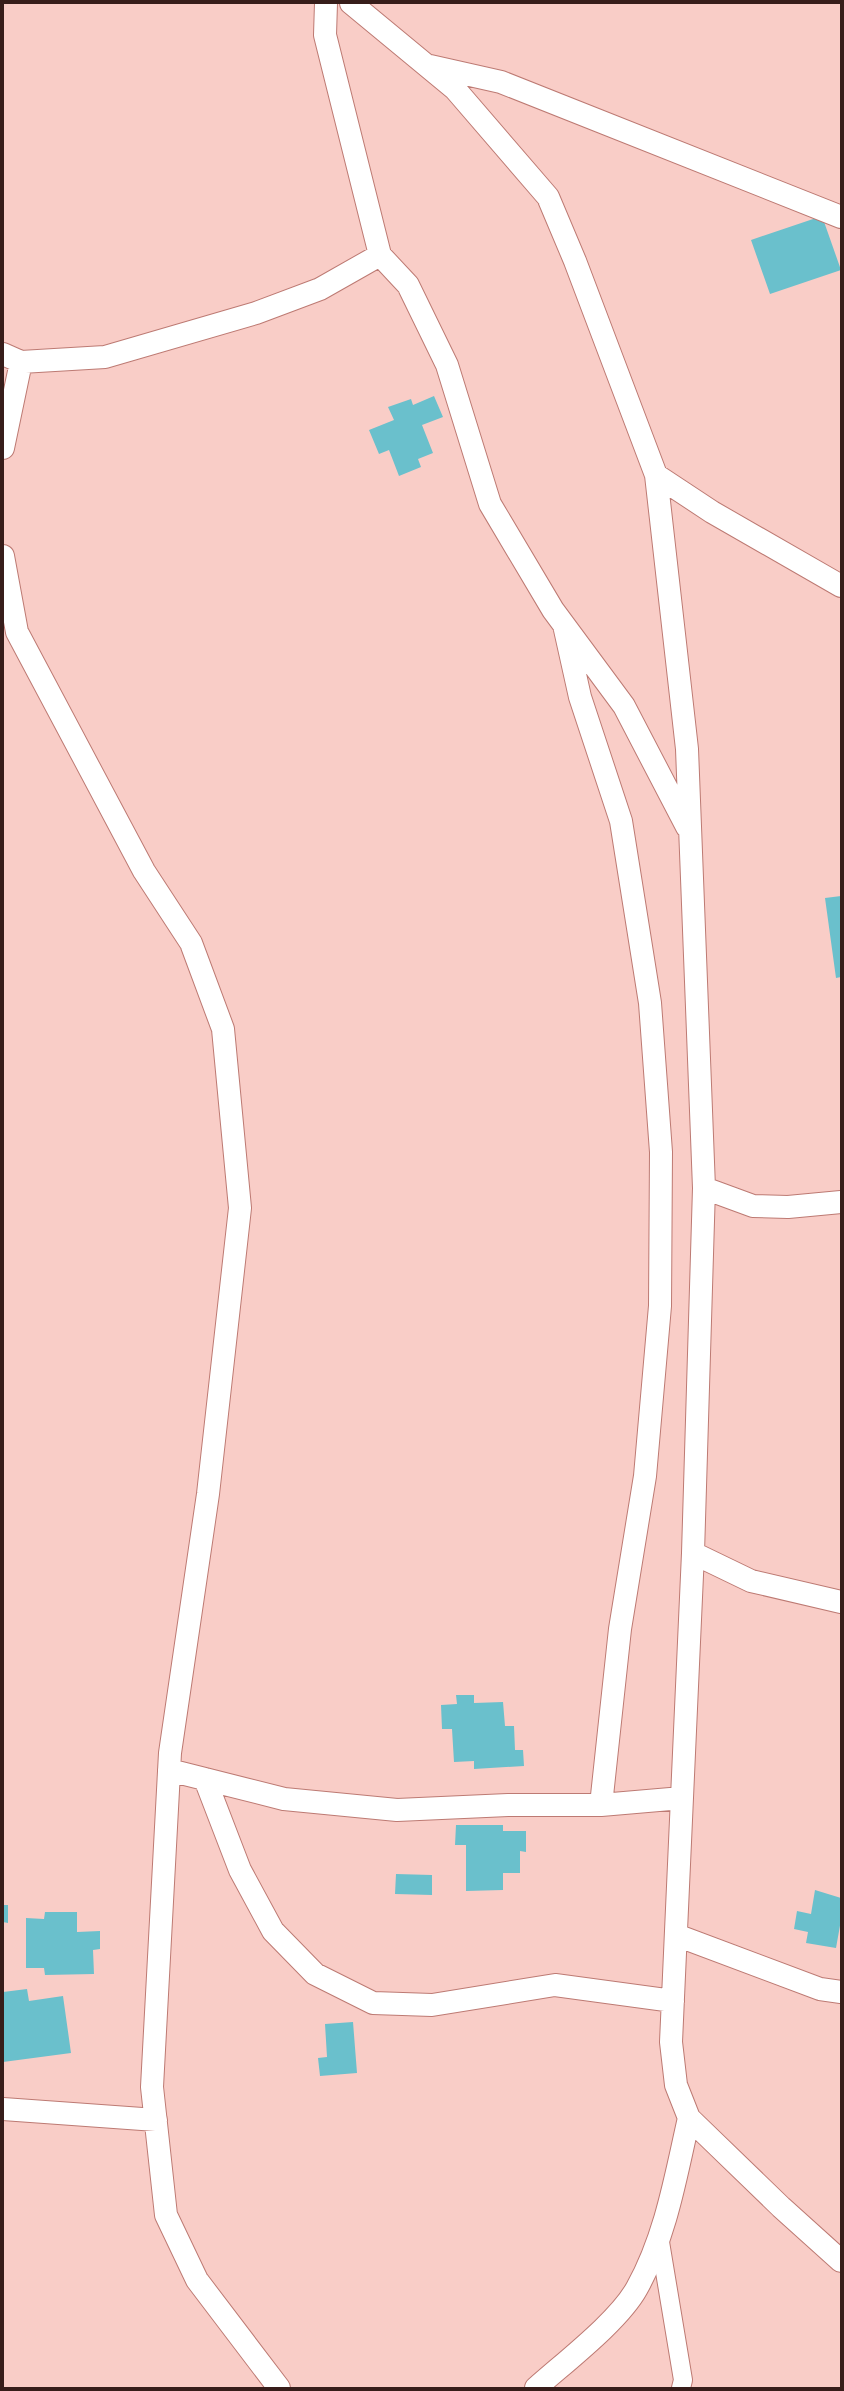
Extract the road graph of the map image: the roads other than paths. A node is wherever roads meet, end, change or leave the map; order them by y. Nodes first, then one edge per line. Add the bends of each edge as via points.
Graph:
1 (326, 3) edge
2 (351, 3) edge
3 (426, 65) junction
4 (841, 217) edge
5 (380, 255) junction
6 (12, 358) edge
7 (3, 448) edge
8 (656, 475) junction
9 (3, 556) edge
10 (841, 586) edge
11 (564, 625) junction
12 (690, 833) junction
13 (704, 1188) junction
14 (841, 1202) edge
15 (693, 1553) junction
16 (841, 1602) edge
17 (169, 1770) junction
18 (205, 1779) junction
19 (682, 1798) junction
20 (601, 1805) junction
21 (676, 1935) junction
22 (841, 1992) edge
23 (673, 2001) junction
24 (3, 2109) edge
25 (689, 2118) junction
26 (156, 2120) junction
27 (659, 2236) junction
28 (841, 2261) edge
29 (278, 2388) edge
30 (536, 2388) edge
31 (681, 2388) edge

1 - 5 street via 325,34
2 - 3 street
3 - 4 street via 501,82
3 - 8 street via 455,89 548,197
5 - 6 street via 320,289 256,313 162,342 105,357
5 - 11 street via 408,285 447,365 490,504
6 - 7 street
8 - 10 street via 712,512
8 - 12 street via 687,749
9 - 17 street via 16,632 144,871 191,942 223,1029 240,1208 208,1494
11 - 12 street via 624,706
11 - 20 street via 580,697 621,821 650,1003 661,1152 660,1306 645,1476 620,1629
12 - 13 street
13 - 14 street via 753,1206 788,1207
13 - 15 street
15 - 16 street via 751,1581
15 - 19 street
17 - 18 street
17 - 26 street via 152,2087
18 - 20 street via 284,1799 397,1810 508,1805
18 - 23 street via 240,1870 273,1931 315,1974 373,2003 432,2005 555,1985
19 - 20 street
19 - 21 street
21 - 22 street via 820,1989
21 - 23 street
23 - 25 street via 671,2042 676,2085
24 - 26 street
25 - 27 street via 664,2225
25 - 28 street
26 - 29 street via 166,2215 197,2280
27 - 30 street via 637,2289 609,2323
27 - 31 lane via 683,2380

